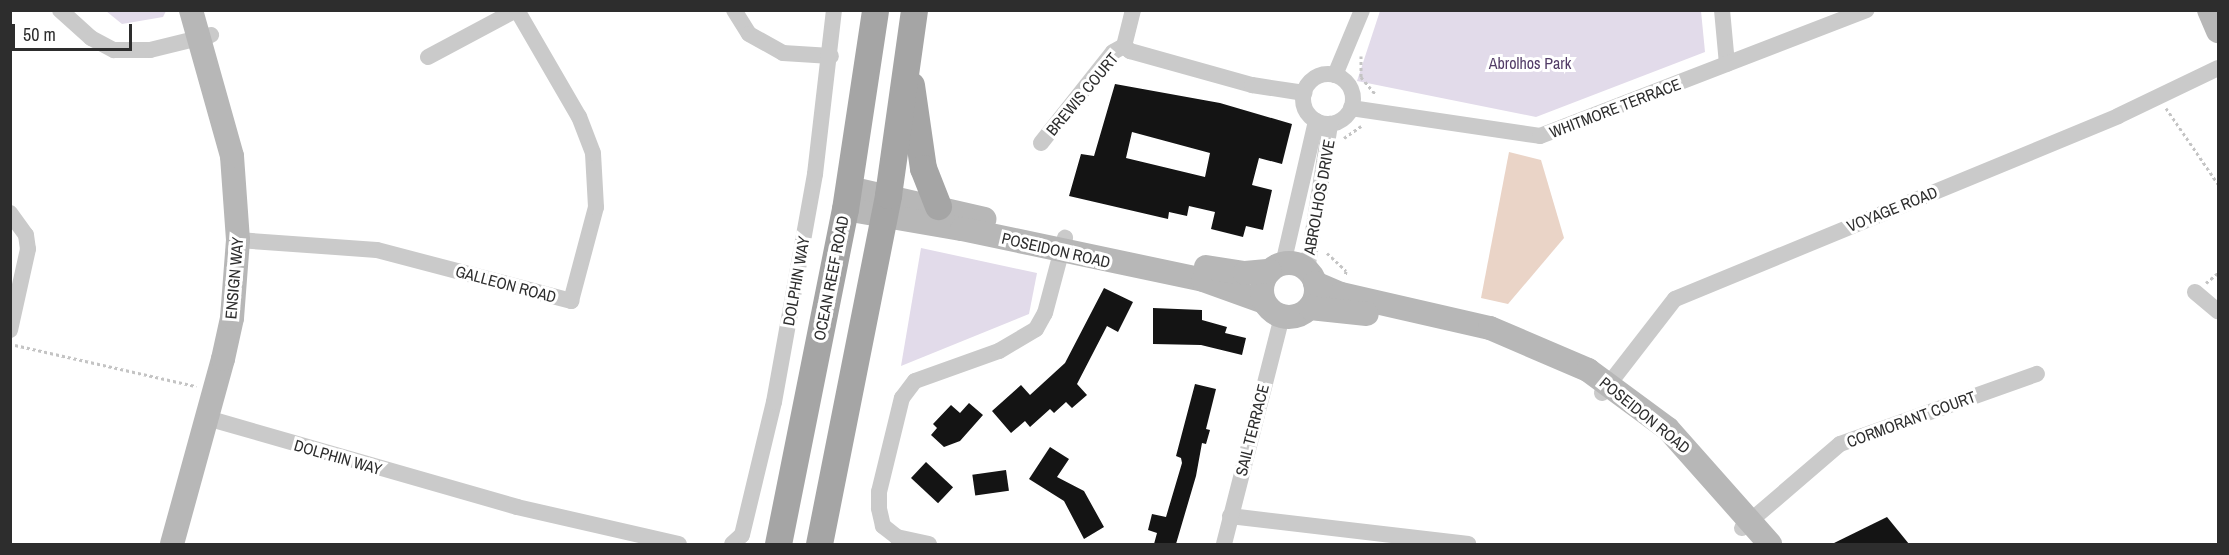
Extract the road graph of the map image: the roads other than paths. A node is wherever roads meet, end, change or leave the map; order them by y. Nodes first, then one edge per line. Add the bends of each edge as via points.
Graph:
1 (60, 10) edge
2 (191, 10) edge
3 (205, 10) edge
4 (517, 10) edge
5 (734, 10) edge
6 (834, 10) edge
7 (875, 10) edge
8 (914, 10) edge
9 (1133, 10) edge
10 (1362, 10) edge
11 (1722, 10) edge
12 (1867, 10) edge
13 (2209, 10) edge
14 (2218, 31) edge
15 (205, 37) junction
16 (1124, 46) junction
17 (831, 56) junction
18 (428, 57) dead end
19 (1727, 64) junction
20 (907, 66) junction
21 (2218, 68) edge
22 (1335, 75) junction
23 (1304, 93) junction
24 (1352, 108) junction
25 (1323, 122) junction
26 (1041, 143) dead end
27 (847, 199) junction
28 (886, 206) junction
29 (939, 206) junction
30 (10, 213) edge
31 (245, 240) junction
32 (1063, 244) junction
33 (1276, 267) junction
34 (1311, 276) junction
35 (2195, 292) dead end
36 (1310, 308) junction
37 (1273, 309) junction
38 (2218, 311) edge
39 (10, 330) edge
40 (2037, 374) dead end
41 (1606, 389) junction
42 (214, 420) junction
43 (1230, 516) junction
44 (1749, 532) edge
45 (172, 544) edge
46 (186, 544) edge
47 (679, 544) edge
48 (732, 544) edge
49 (778, 544) edge
50 (819, 544) edge
51 (929, 544) edge
52 (1224, 544) edge
53 (1468, 544) edge
54 (1770, 544) edge

1 - 15 street via 91,38 114,50 150,50
2 - 15 street, ENSIGN WAY
3 - 15 street, ENSIGN WAY
4 - 18 street
4 - 31 street, GALLEON ROAD via 579,117 593,153 596,207 571,301 377,250
5 - 17 street via 749,34 783,53
6 - 17 street, DOLPHIN WAY
7 - 27 main road, OCEAN REEF ROAD
8 - 20 main road
9 - 16 street
10 - 22 street
11 - 19 street
12 - 19 street, WHITMORE TERRACE
13 - 14 street
15 - 31 street, ENSIGN WAY via 232,156
16 - 23 street via 1164,64
16 - 26 street, BREWIS COURT via 1113,52
17 - 48 street, DOLPHIN WAY via 815,174 774,402 742,534
19 - 24 street, WHITMORE TERRACE via 1540,136
20 - 28 main road
20 - 29 main road via 923,168
21 - 41 street, VOYAGE ROAD via 2159,97 1675,299
22 - 23 street via 1316,77
22 - 24 street via 1350,88
23 - 25 street via 1304,107
24 - 25 street via 1341,120
25 - 33 street, ABROLHOS DRIVE
25 - 34 street, ABROLHOS DRIVE
27 - 28 street, POSEIDON ROAD
27 - 49 main road, OCEAN REEF ROAD
28 - 29 street, POSEIDON ROAD
28 - 32 street, POSEIDON ROAD via 928,222
28 - 50 main road
29 - 32 street, POSEIDON ROAD
30 - 39 street via 26,235 28,249
31 - 42 street, ENSIGN WAY via 215,391
31 - 42 street, ENSIGN WAY via 245,314
32 - 33 street, POSEIDON ROAD via 1228,271
32 - 37 street, POSEIDON ROAD via 1227,286
32 - 51 street via 1045,313 1036,329 999,351 915,381 902,398 879,492 879,508 883,526 897,537
33 - 34 street
33 - 37 street via 1262,285
34 - 36 street via 1316,296
34 - 41 street, POSEIDON ROAD via 1341,294 1501,332 1557,354
35 - 38 street
36 - 37 street via 1297,316
36 - 41 street, POSEIDON ROAD via 1352,310 1473,339
37 - 43 street, SAIL TERRACE
40 - 44 street, CORMORANT COURT via 1840,444
41 - 44 street, POSEIDON ROAD via 1668,429
42 - 45 street, ENSIGN WAY
42 - 46 street, ENSIGN WAY
42 - 47 street, DOLPHIN WAY via 517,507
43 - 52 street, SAIL TERRACE
43 - 53 street
44 - 54 street, POSEIDON ROAD

